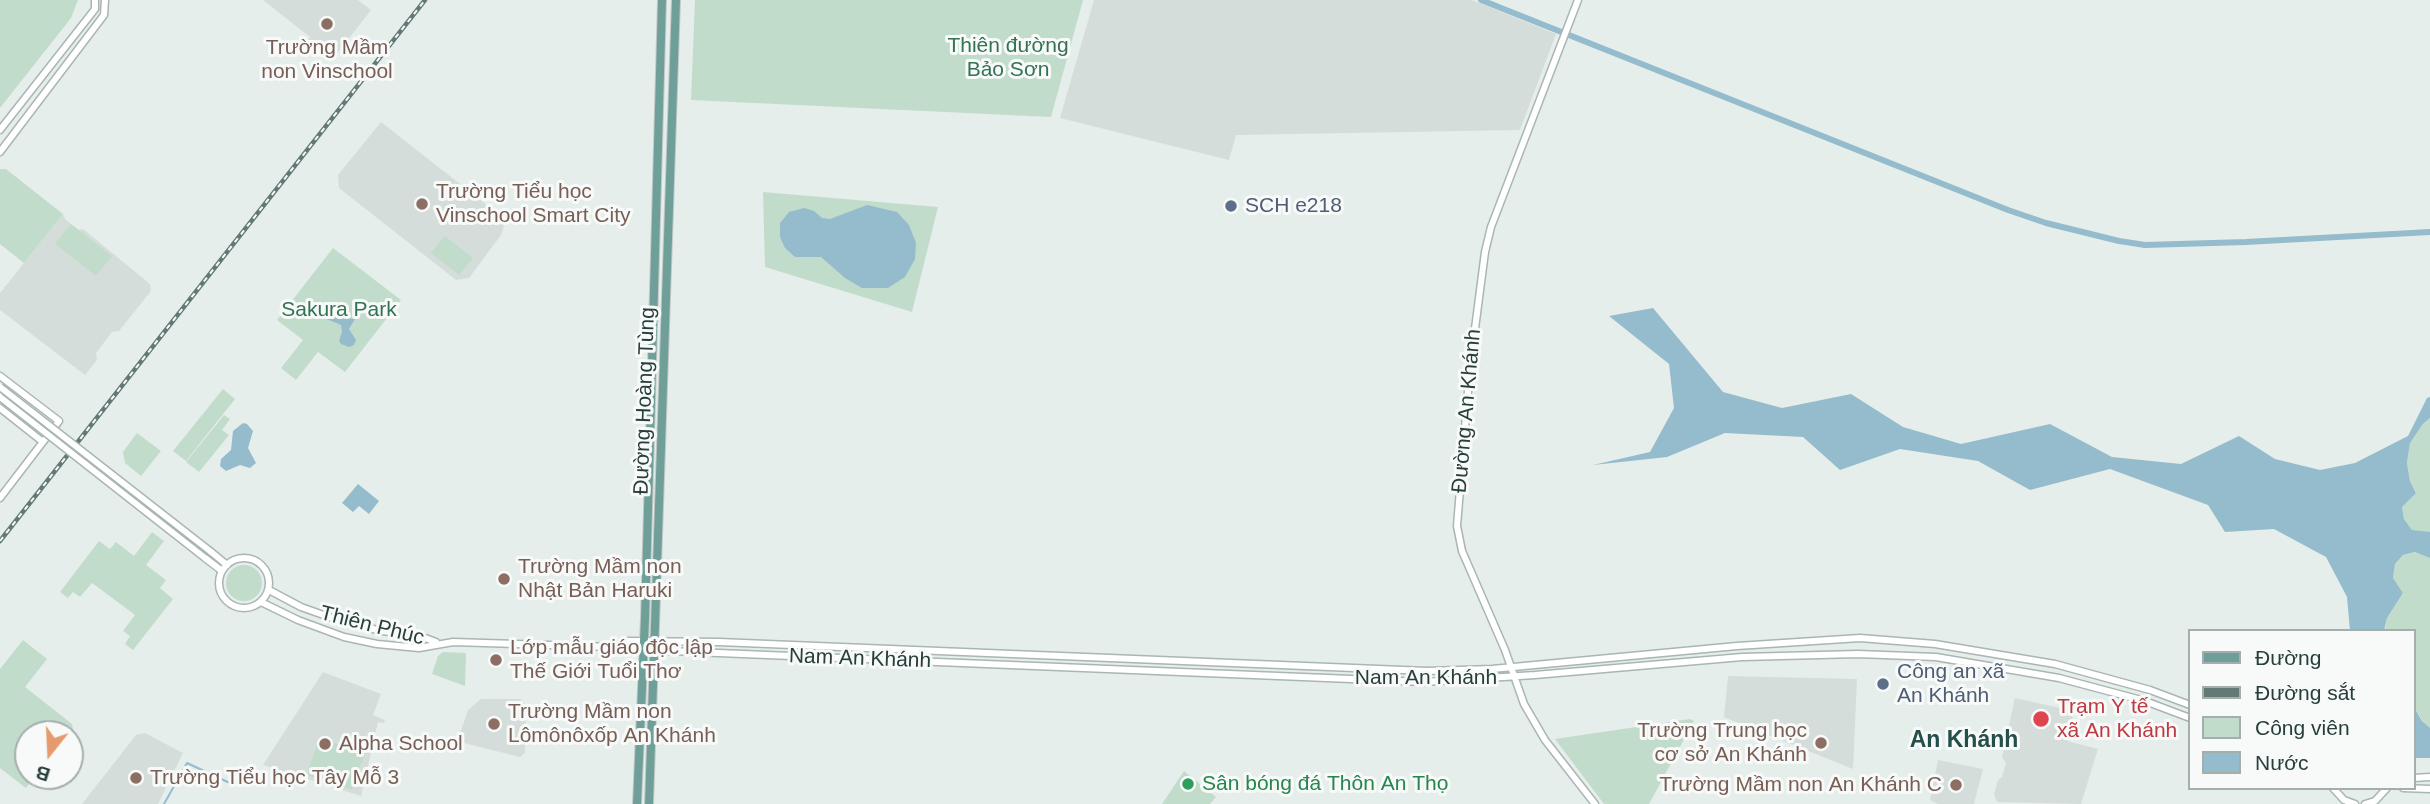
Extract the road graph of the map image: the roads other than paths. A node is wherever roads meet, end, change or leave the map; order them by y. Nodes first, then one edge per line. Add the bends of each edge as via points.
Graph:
1 (95, 0) edge
2 (105, 0) edge
3 (662, 0) edge
4 (676, 0) edge
5 (1578, 0) edge
6 (0, 130) edge
7 (0, 152) edge
8 (0, 376) edge
9 (0, 387) edge
10 (0, 397) edge
11 (0, 408) edge
12 (43, 442) junction
13 (0, 498) edge
14 (208, 555) junction
15 (224, 568) junction
16 (269, 590) junction
17 (261, 602) junction
18 (438, 643) junction
19 (745, 643) junction
20 (643, 645) junction
21 (654, 645) junction
22 (745, 654) junction
23 (1235, 663) junction
24 (2059, 665) junction
25 (1511, 667) junction
26 (1232, 674) junction
27 (1514, 677) junction
28 (2056, 678) junction
29 (2188, 704) edge
30 (2188, 717) edge
31 (2335, 790) edge
32 (2385, 790) edge
33 (637, 804) edge
34 (649, 804) edge
35 (1595, 804) edge
36 (2355, 804) edge
37 (2365, 804) edge

1 - 6 street via 95,9
2 - 7 street via 104,15
3 - 20 main road, Đường Hoàng Tùng
4 - 21 main road, Đường Hoàng Tùng
5 - 25 street, Đường An Khánh via 1488,239 1460,470 1458,538
8 - 12 street via 59,421
9 - 14 street, bridge
10 - 14 street, bridge
11 - 12 street
12 - 13 street
14 - 15 street
15 - 16 street via 242,558 256,560 269,575
15 - 17 street via 219,585 228,602 242,608
16 - 17 street
16 - 18 street, Thiên Phúc via 346,624
17 - 18 street, Thiên Phúc via 298,620 377,644 419,648
18 - 20 street, Thiên Phúc via 613,647 628,641
19 - 21 street, Nam An Khánh
19 - 22 street
19 - 23 street, Nam An Khánh
20 - 21 street, Thiên Phúc
20 - 33 main road, Đường Hoàng Tùng
21 - 22 street, Nam An Khánh
21 - 34 main road, Đường Hoàng Tùng
22 - 26 street, Nam An Khánh
23 - 25 street, Nam An Khánh via 1427,671
23 - 26 street
24 - 25 street, Nam An Khánh via 1935,644 1860,639
24 - 28 street
24 - 29 street, Nam An Khánh
25 - 27 street, Đường An Khánh
26 - 27 street, Nam An Khánh via 1424,682
27 - 28 street, Nam An Khánh via 1742,657 1858,654 1936,657
27 - 35 street, Đường An Khánh via 1545,740
28 - 30 street, Nam An Khánh
31 - 36 street
32 - 37 street

